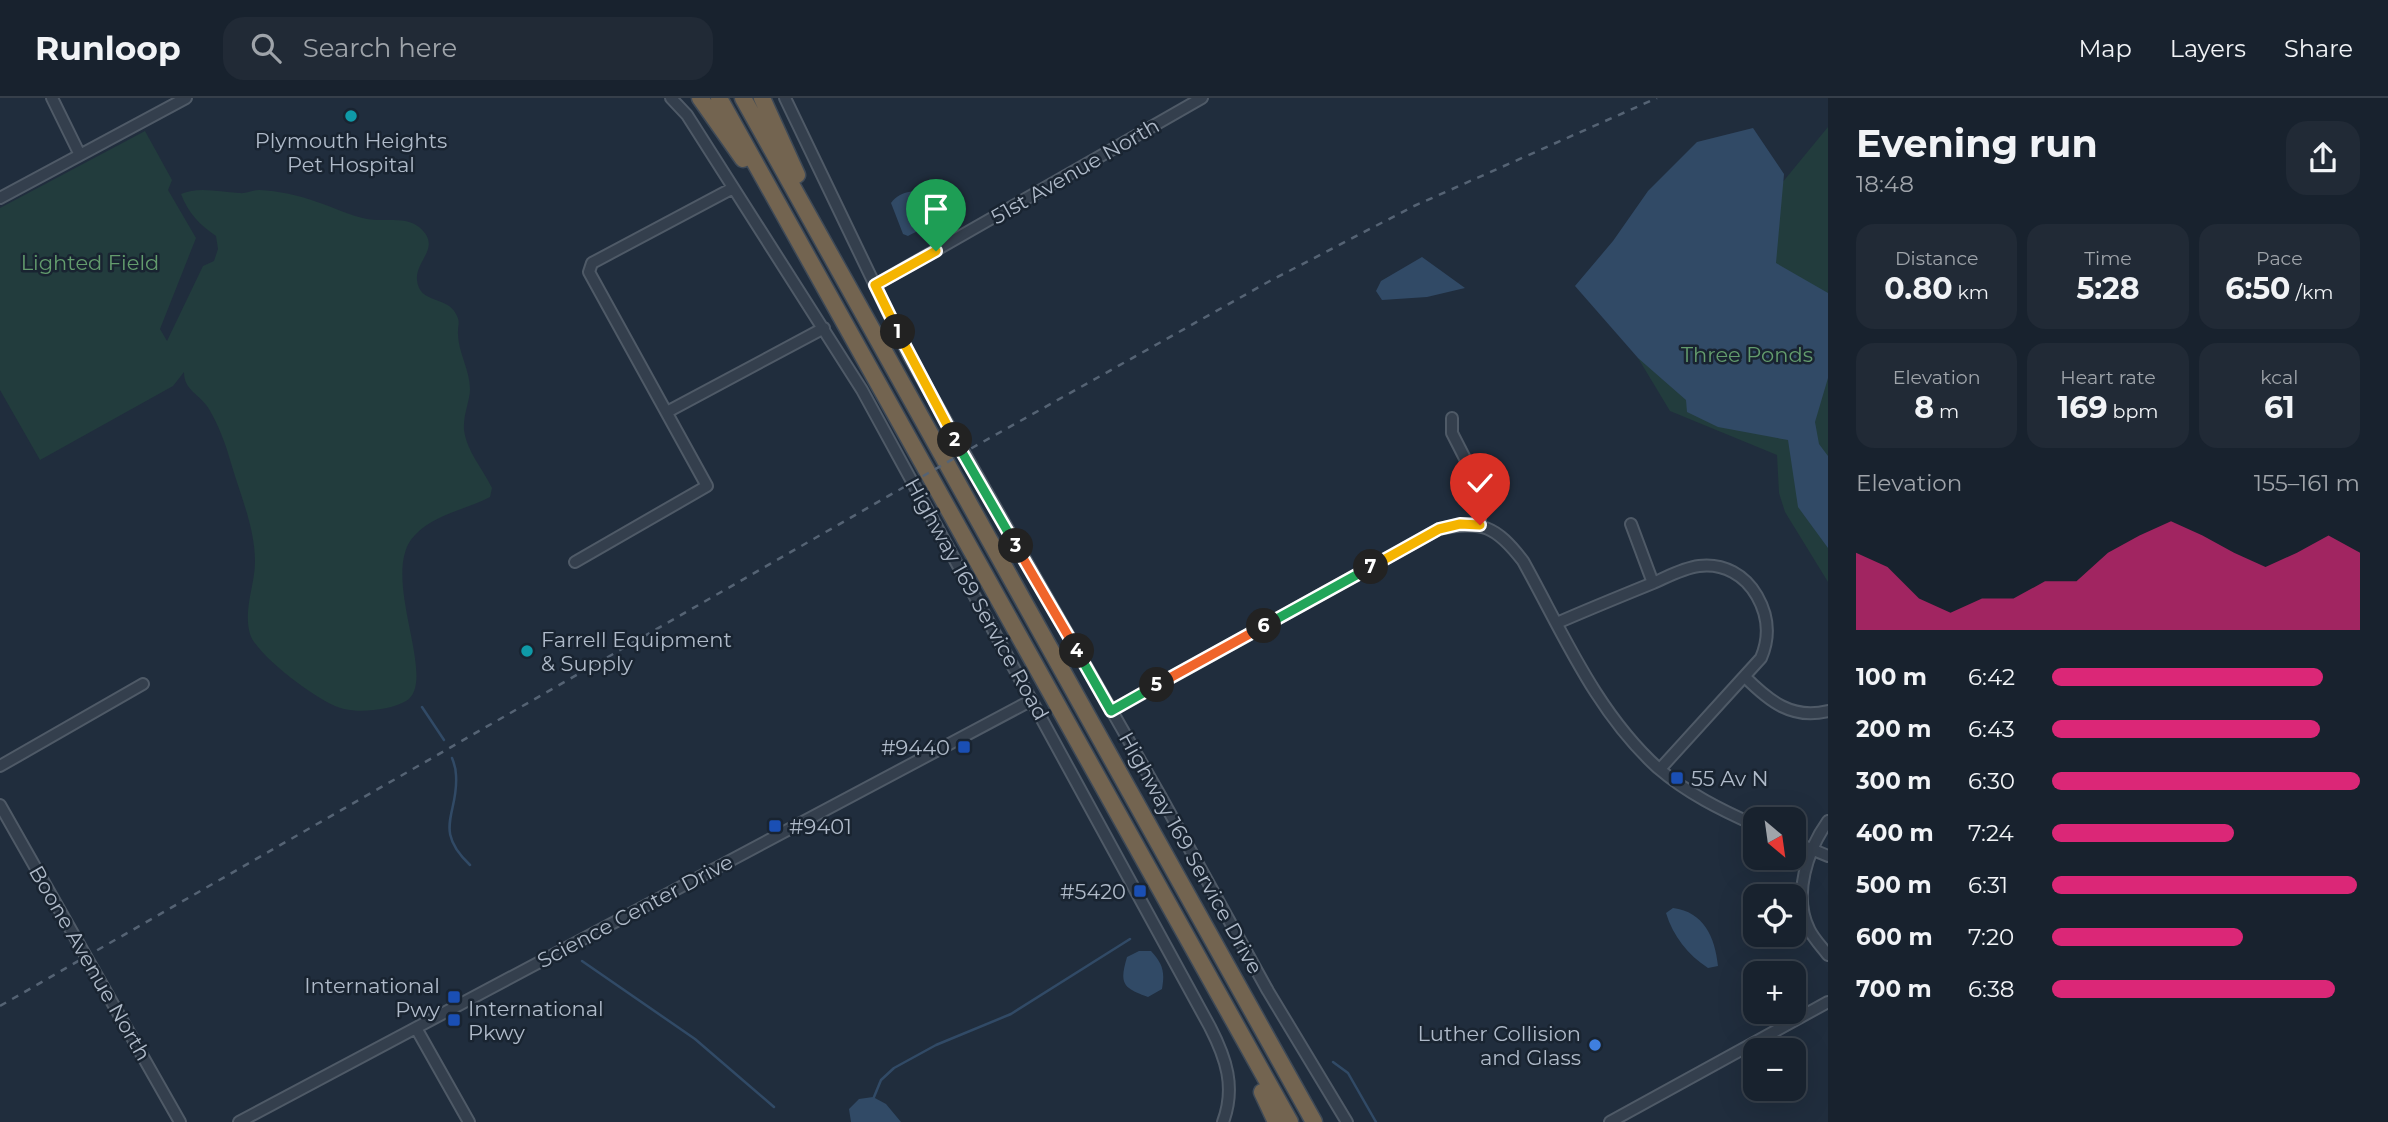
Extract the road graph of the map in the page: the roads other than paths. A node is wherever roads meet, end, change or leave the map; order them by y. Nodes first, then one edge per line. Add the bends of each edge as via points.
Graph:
1 (52, 98) edge
2 (671, 98) edge
3 (700, 98) edge
4 (719, 98) edge
5 (743, 98) edge
6 (762, 98) edge
7 (785, 98) edge
8 (1202, 98) edge
9 (181, 99) edge
10 (80, 155) junction
11 (733, 188) junction
12 (0, 198) edge
13 (797, 237) junction
14 (829, 251) junction
15 (875, 285) junction
16 (824, 328) junction
17 (667, 412) junction
18 (1452, 418) dead end
19 (1631, 524) dead end
20 (1480, 525) junction
21 (575, 562) dead end
22 (1653, 583) junction
23 (1557, 623) junction
24 (1745, 677) junction
25 (143, 684) dead end
26 (1032, 700) junction
27 (1111, 711) junction
28 (1828, 711) edge
29 (0, 766) edge
30 (1660, 769) junction
31 (0, 805) edge
32 (1743, 819) edge
33 (1828, 821) edge
34 (1806, 847) edge
35 (1812, 850) junction
36 (1828, 856) edge
37 (1828, 955) edge
38 (1828, 1002) edge
39 (1227, 1009) junction
40 (416, 1027) junction
41 (1262, 1028) junction
42 (180, 1122) edge
43 (239, 1122) edge
44 (469, 1122) edge
45 (1223, 1122) edge
46 (1276, 1122) edge
47 (1290, 1122) edge
48 (1314, 1122) edge
49 (1322, 1122) edge
50 (1347, 1122) edge
51 (1610, 1122) edge

1 - 10 street
2 - 11 street, Highway 169 Service Road via 687,115
3 - 13 highway
4 - 13 highway
5 - 14 highway
6 - 14 highway
7 - 15 street, Highway 169 Service Drive
8 - 15 street, 51st Avenue North
9 - 10 street
10 - 12 street
11 - 16 street, Highway 169 Service Road
11 - 17 street via 589,267
13 - 39 highway
14 - 41 highway
15 - 27 street, Highway 169 Service Drive via 928,391
16 - 17 street
16 - 26 street, Highway 169 Service Road
17 - 21 street via 707,486
18 - 20 street via 1452,433 1480,488
19 - 22 street
20 - 23 street via 1516,552
20 - 27 street via 1439,529
22 - 23 street
22 - 24 street via 1705,566 1727,569 1747,582 1763,609 1768,636 1761,659
23 - 30 street via 1609,714
24 - 28 street via 1787,710
24 - 30 street
25 - 29 street
26 - 40 street, Science Center Drive
26 - 45 street, Highway 169 Service Road via 1220,1046 1230,1083
27 - 50 street, Highway 169 Service Drive
30 - 32 street via 1703,799
31 - 42 street, Boone Avenue North
33 - 35 street
34 - 35 street
35 - 36 street
35 - 37 street via 1802,904 1808,929
38 - 51 street
39 - 46 highway
39 - 47 highway
40 - 43 street, Science Center Drive
40 - 44 street
41 - 48 highway
41 - 49 highway

